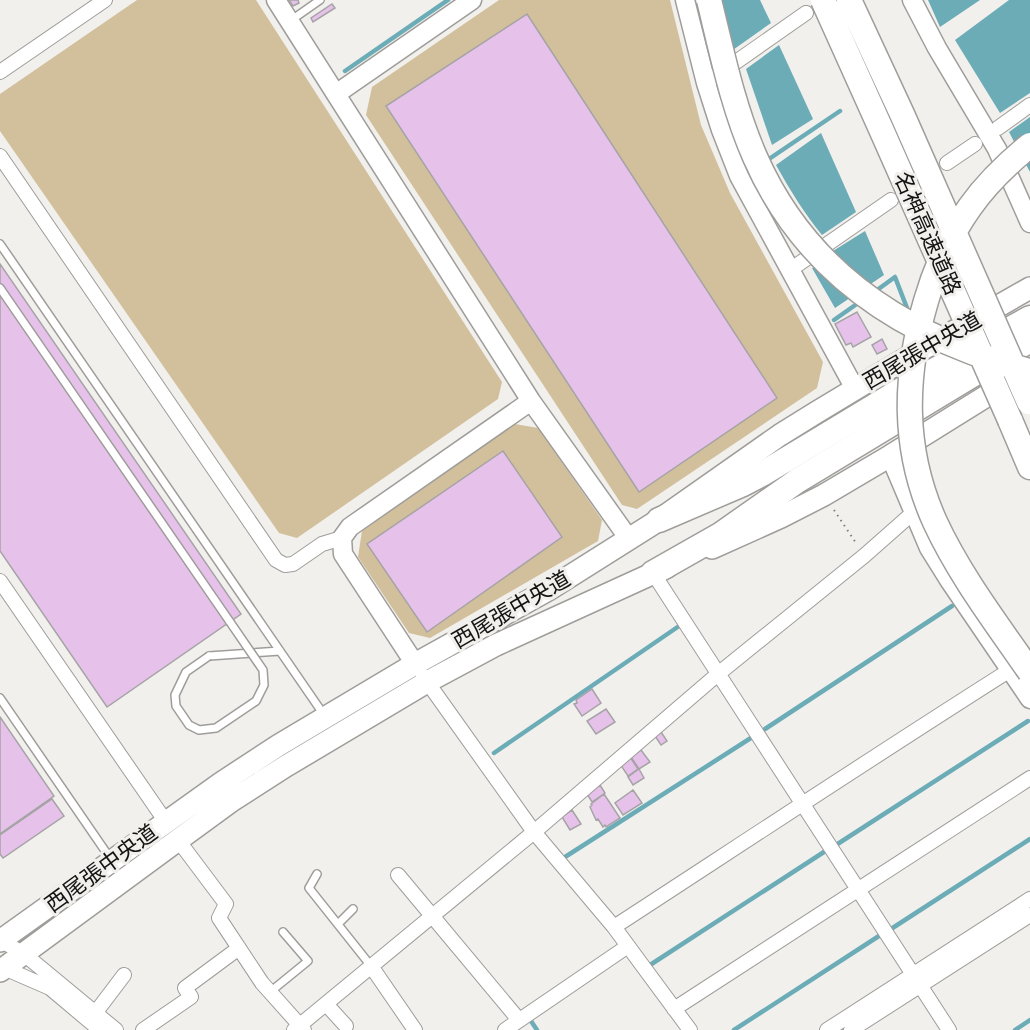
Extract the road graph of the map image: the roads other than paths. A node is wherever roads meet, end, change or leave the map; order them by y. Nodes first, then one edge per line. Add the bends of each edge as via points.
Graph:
1 (105, 0) edge
2 (276, 0) edge
3 (320, 0) edge
4 (472, 0) edge
5 (685, 0) edge
6 (709, 0) edge
7 (849, 0) edge
8 (912, 0) edge
9 (814, 7) edge
10 (289, 21) junction
11 (0, 72) edge
12 (706, 83) junction
13 (336, 94) junction
14 (1030, 105) edge
15 (998, 128) dead end
16 (975, 144) dead end
17 (1030, 145) edge
18 (0, 156) edge
19 (947, 163) dead end
20 (891, 200) dead end
21 (1030, 223) edge
22 (0, 244) edge
23 (790, 270) junction
24 (0, 288) edge
25 (1030, 288) edge
26 (1030, 318) edge
27 (1030, 340) edge
28 (1030, 370) edge
29 (855, 388) junction
30 (531, 401) junction
31 (1030, 404) edge
32 (890, 456) junction
33 (1030, 467) edge
34 (915, 511) junction
35 (659, 520) junction
36 (342, 538) junction
37 (629, 539) junction
38 (653, 573) junction
39 (0, 581) edge
40 (280, 651) junction
41 (1030, 657) edge
42 (415, 664) junction
43 (1020, 671) edge
44 (718, 674) junction
45 (427, 682) junction
46 (0, 698) edge
47 (1030, 699) edge
48 (326, 717) junction
49 (1030, 778) edge
50 (803, 804) junction
51 (166, 822) junction
52 (534, 832) junction
53 (178, 840) junction
54 (112, 860) junction
55 (317, 874) dead end
56 (398, 875) dead end
57 (858, 890) junction
58 (1030, 899) edge
59 (353, 909) dead end
60 (1030, 915) edge
61 (432, 916) junction
62 (338, 924) junction
63 (614, 927) junction
64 (283, 932) dead end
65 (0, 941) edge
66 (628, 946) junction
67 (239, 948) junction
68 (24, 954) junction
69 (371, 966) junction
70 (2, 970) edge
71 (913, 974) junction
72 (124, 975) dead end
73 (921, 987) junction
74 (270, 992) junction
75 (326, 1004) junction
76 (674, 1008) junction
77 (96, 1012) junction
78 (357, 1017) dead end
79 (519, 1020) junction
80 (300, 1028) edge
81 (344, 1028) edge
82 (100, 1030) edge
83 (116, 1030) edge
84 (143, 1030) edge
85 (415, 1030) edge
86 (505, 1030) edge
87 (690, 1030) edge
88 (827, 1030) edge
89 (851, 1030) edge
90 (949, 1030) edge

1 - 11 street
2 - 10 street
3 - 10 lane
4 - 13 street
5 - 12 street
6 - 28 highway, bridge via 737,111 756,158 779,204 812,248 850,284 895,316 954,345
7 - 31 highway, 名神高速道路, bridge
8 - 21 street via 997,149
9 - 12 street
9 - 33 highway, 名神高速道路, bridge via 940,260
10 - 13 street
12 - 23 street via 739,176
13 - 30 street
14 - 15 street
16 - 19 street
17 - 43 highway, bridge via 1002,170 970,208 942,257 915,342 909,396 918,471 935,522
18 - 36 street via 276,560 293,564 322,544
20 - 23 street
22 - 40 lane
23 - 29 street
24 - 40 lane, bridge via 230,622 263,670 264,685 256,701 216,728 200,730 189,725 176,706 175,695 186,672 209,656
25 - 29 main road, 西尾張中央道
26 - 35 highway via 926,375 762,474
27 - 38 highway
28 - 32 main road, 西尾張中央道
29 - 35 main road, 西尾張中央道
30 - 36 street via 350,527
30 - 37 street
32 - 34 street
32 - 38 main road, 西尾張中央道 via 824,495
34 - 43 street via 929,548 949,580
34 - 44 street
35 - 37 main road, 西尾張中央道
36 - 42 street via 343,554
37 - 42 main road, 西尾張中央道 via 549,590
38 - 44 street
38 - 45 main road, 西尾張中央道 via 496,645
39 - 51 street
40 - 48 lane
41 - 43 street
42 - 45 street
42 - 48 main road, 西尾張中央道
43 - 47 street
43 - 50 street via 876,755
44 - 50 street
44 - 52 street
45 - 52 street
45 - 53 main road, 西尾張中央道 via 286,766
46 - 54 lane
48 - 51 main road, 西尾張中央道
49 - 57 street
50 - 57 street
50 - 63 street
51 - 54 main road, 西尾張中央道
52 - 61 street
52 - 63 street
53 - 67 street via 226,904 219,918
53 - 68 main road, 西尾張中央道
54 - 65 main road, 西尾張中央道
55 - 62 lane via 309,888
56 - 61 street
57 - 71 street
57 - 76 street
58 - 71 street
59 - 62 lane
60 - 73 street
61 - 69 street
61 - 79 street
62 - 69 lane
63 - 66 street
64 - 74 lane via 308,961
65 - 68 street
66 - 76 street
66 - 79 street
67 - 74 street
67 - 84 street via 185,988 191,997
68 - 70 main road, 西尾張中央道
68 - 77 street
69 - 75 street
69 - 85 street
70 - 82 street via 50,988
71 - 73 street
71 - 88 street
72 - 77 street
73 - 89 street
73 - 90 street
74 - 80 street
75 - 80 street
75 - 81 street
76 - 87 street
77 - 83 street
78 - 81 street
79 - 86 street

